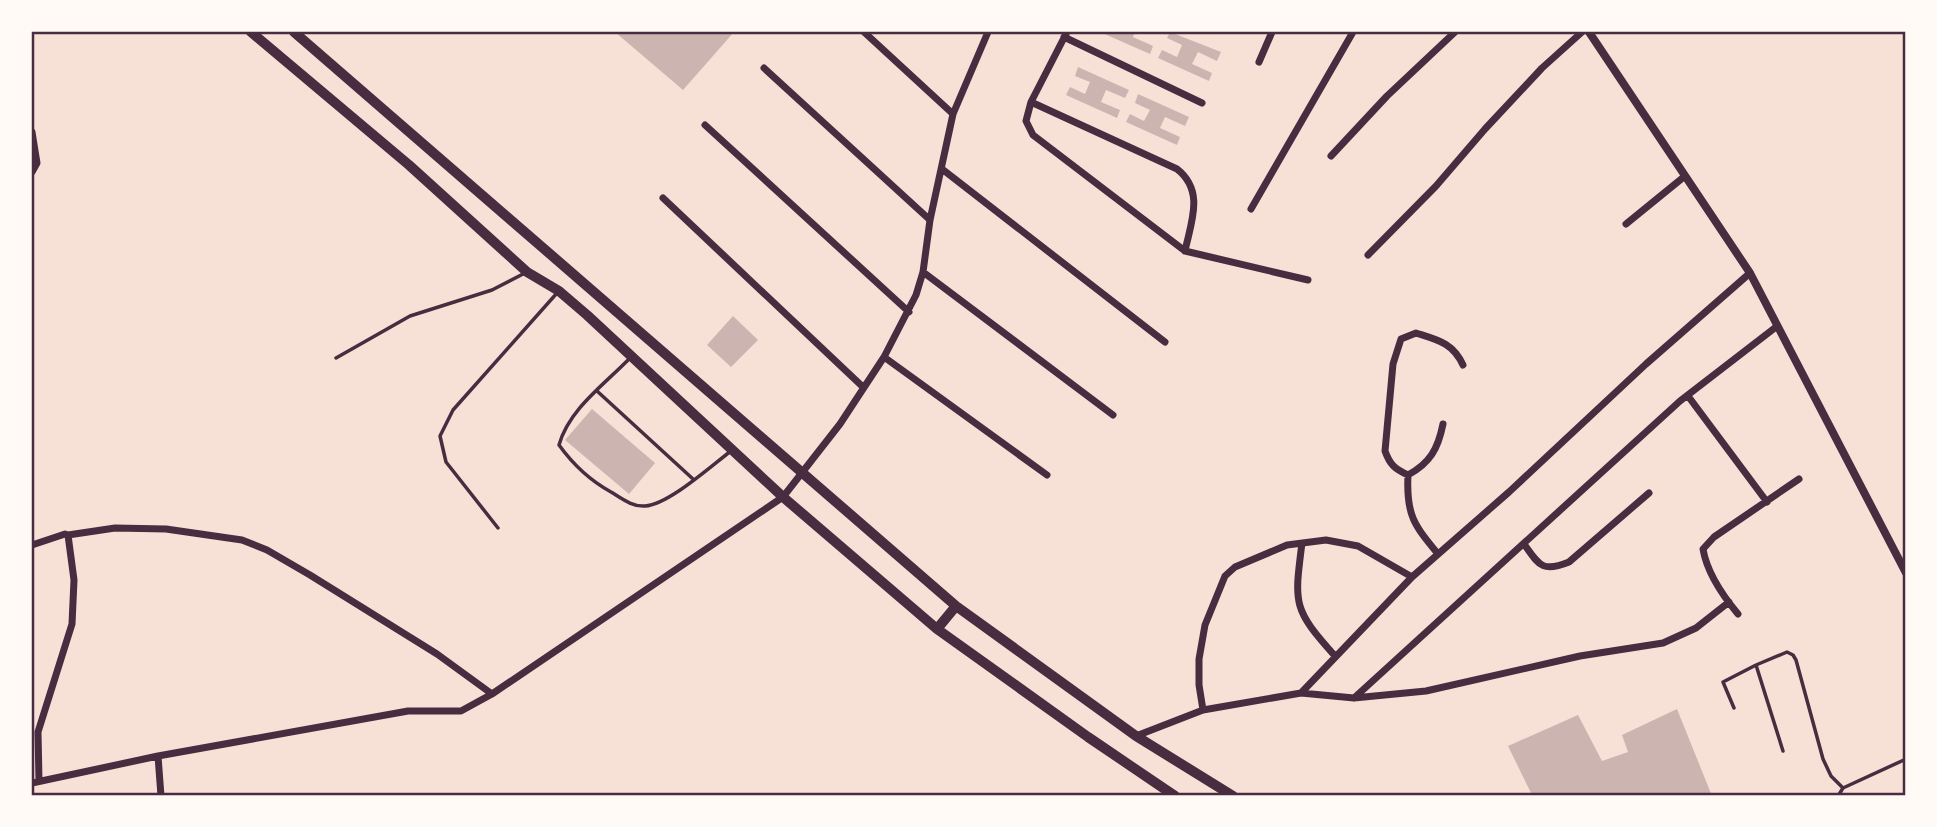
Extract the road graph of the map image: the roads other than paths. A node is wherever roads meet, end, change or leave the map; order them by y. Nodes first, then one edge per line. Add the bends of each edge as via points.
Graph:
1 (251, 32) edge
2 (294, 32) edge
3 (864, 32) edge
4 (988, 32) edge
5 (1272, 32) edge
6 (1353, 32) edge
7 (1455, 32) edge
8 (1582, 32) edge
9 (1589, 32) edge
10 (1065, 34) edge
11 (1259, 62) dead end
12 (764, 68) dead end
13 (1031, 103) junction
14 (1202, 103) dead end
15 (953, 114) junction
16 (705, 125) dead end
17 (32, 132) edge
18 (1331, 156) dead end
19 (942, 169) junction
20 (32, 172) edge
21 (1685, 176) junction
22 (663, 198) dead end
23 (1251, 209) dead end
24 (930, 220) junction
25 (1626, 224) dead end
26 (1185, 251) junction
27 (1368, 254) dead end
28 (527, 272) junction
29 (923, 272) junction
30 (1749, 273) junction
31 (1308, 280) dead end
32 (559, 291) junction
33 (909, 313) junction
34 (1776, 327) junction
35 (1165, 342) dead end
36 (631, 356) junction
37 (884, 357) junction
38 (336, 358) dead end
39 (1463, 365) dead end
40 (863, 387) junction
41 (597, 391) junction
42 (1688, 396) junction
43 (1113, 415) dead end
44 (1443, 424) dead end
45 (732, 450) junction
46 (802, 475) junction
47 (1047, 475) dead end
48 (1408, 475) junction
49 (693, 479) junction
50 (1799, 479) dead end
51 (1649, 493) dead end
52 (783, 497) junction
53 (1767, 502) junction
54 (498, 528) dead end
55 (68, 535) junction
56 (1302, 543) junction
57 (1524, 544) junction
58 (32, 545) edge
59 (1438, 555) junction
60 (1906, 573) edge
61 (1412, 577) junction
62 (1729, 602) junction
63 (956, 606) junction
64 (1738, 614) dead end
65 (937, 629) junction
66 (1335, 656) junction
67 (1756, 664) junction
68 (492, 694) junction
69 (1301, 694) junction
70 (1354, 698) junction
71 (1734, 708) dead end
72 (1203, 710) junction
73 (1136, 736) junction
74 (1783, 751) dead end
75 (158, 755) junction
76 (1906, 759) edge
77 (35, 782) edge
78 (1843, 788) junction
79 (161, 796) edge
80 (1175, 796) edge
81 (1233, 796) edge
82 (1838, 796) edge

1 - 28 main road
2 - 46 main road
3 - 15 street
4 - 15 street
5 - 11 street
6 - 23 street
7 - 18 street
8 - 27 street via 1542,68
9 - 21 street
10 - 13 street
10 - 14 street
12 - 24 street
13 - 26 street via 1026,121 1033,135
13 - 26 street via 1187,177 1195,201
15 - 19 street
16 - 33 street
17 - 20 street via 37,163
19 - 24 street
19 - 35 street
21 - 25 street
21 - 30 street
22 - 40 street
24 - 29 street
26 - 31 street
28 - 32 main road
28 - 38 lane via 492,290 410,316
29 - 33 street
29 - 43 street
30 - 34 street
30 - 59 street
32 - 36 main road
32 - 54 lane via 453,410 440,436 446,461
33 - 37 street
34 - 42 street
34 - 60 street
36 - 41 lane
36 - 45 main road
37 - 40 street
37 - 47 street
39 - 48 street via 1456,351 1439,341 1416,333 1401,339 1393,364 1385,451 1395,469
40 - 46 street
41 - 49 lane
41 - 49 lane via 562,434 559,445 566,455 599,485 633,505 647,506 671,496
42 - 53 street
42 - 57 street
44 - 48 street via 1430,459
45 - 49 lane
45 - 52 main road
46 - 52 street
46 - 63 main road
48 - 59 street via 1414,525
50 - 53 street
51 - 57 street via 1569,562 1553,569 1540,566
52 - 65 main road
52 - 68 street
53 - 62 street via 1703,549 1706,564
55 - 58 street
55 - 68 street via 114,528 166,529 242,540 267,550 437,653
55 - 77 street via 74,580 72,624 38,732
56 - 61 street via 1326,540 1358,546
56 - 66 street via 1297,599 1301,614
56 - 72 street via 1246,562 1225,576 1205,625 1199,659
57 - 70 street
59 - 61 street
61 - 66 street
62 - 64 street
62 - 70 street via 1696,628 1663,643 1580,656 1426,691
63 - 65 main road
63 - 73 main road
65 - 80 main road
66 - 69 street
67 - 71 lane via 1723,682
67 - 74 lane
67 - 78 lane via 1793,654 1823,759
68 - 75 street via 461,710 408,711
69 - 70 street
69 - 72 street
72 - 73 street
73 - 81 main road
75 - 77 street
75 - 79 street
76 - 78 lane
78 - 82 lane

